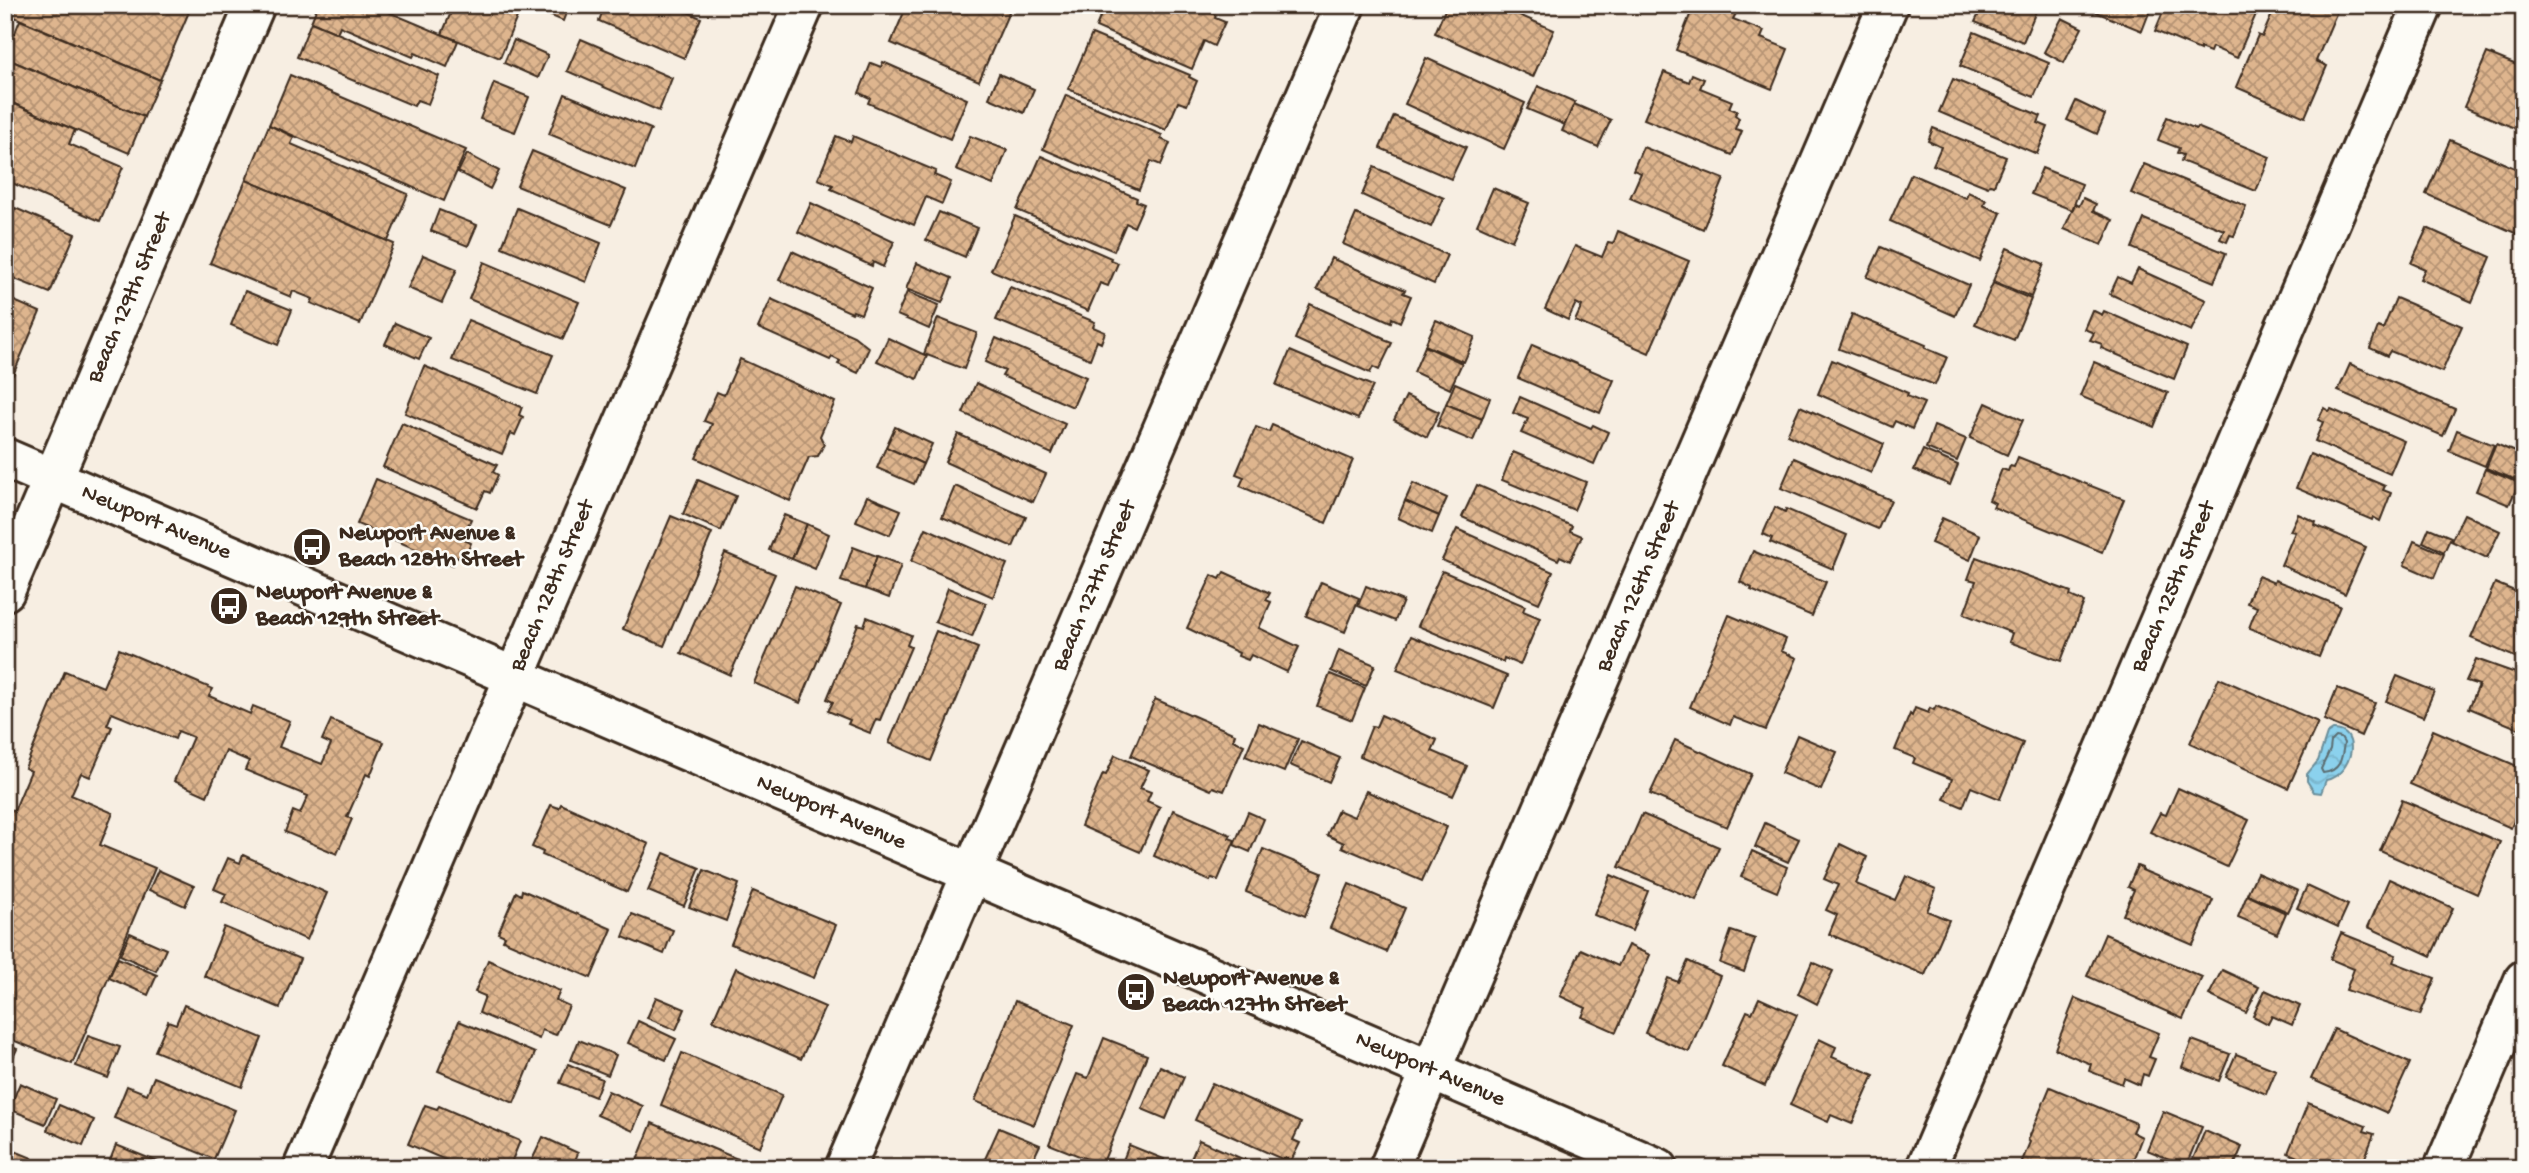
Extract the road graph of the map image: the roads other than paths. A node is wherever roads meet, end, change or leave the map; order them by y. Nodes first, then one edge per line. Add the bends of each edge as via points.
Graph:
1 (255, 5) edge
2 (804, 5) edge
3 (1345, 5) edge
4 (1888, 5) edge
5 (2423, 5) edge
6 (5, 458) edge
7 (53, 479) junction
8 (5, 591) edge
9 (514, 676) junction
10 (971, 873) junction
11 (2524, 980) edge
12 (1431, 1070) junction
13 (303, 1168) edge
14 (845, 1168) edge
15 (1389, 1168) edge
16 (1658, 1168) edge
17 (1926, 1168) edge
18 (2444, 1168) edge

1 - 7 street, Beach 129th Street
2 - 9 street, Beach 128th Street
3 - 10 street, Beach 127th Street
4 - 12 street, Beach 126th Street
5 - 17 street, Beach 125th Street
6 - 7 street, Newport Avenue
7 - 8 street, Beach 129th Street
7 - 9 street, Newport Avenue
9 - 10 street, Newport Avenue
9 - 13 street, Beach 128th Street
10 - 12 street, Newport Avenue
10 - 14 street, Beach 127th Street
11 - 18 street
12 - 15 street, Beach 126th Street
12 - 16 street, Newport Avenue

